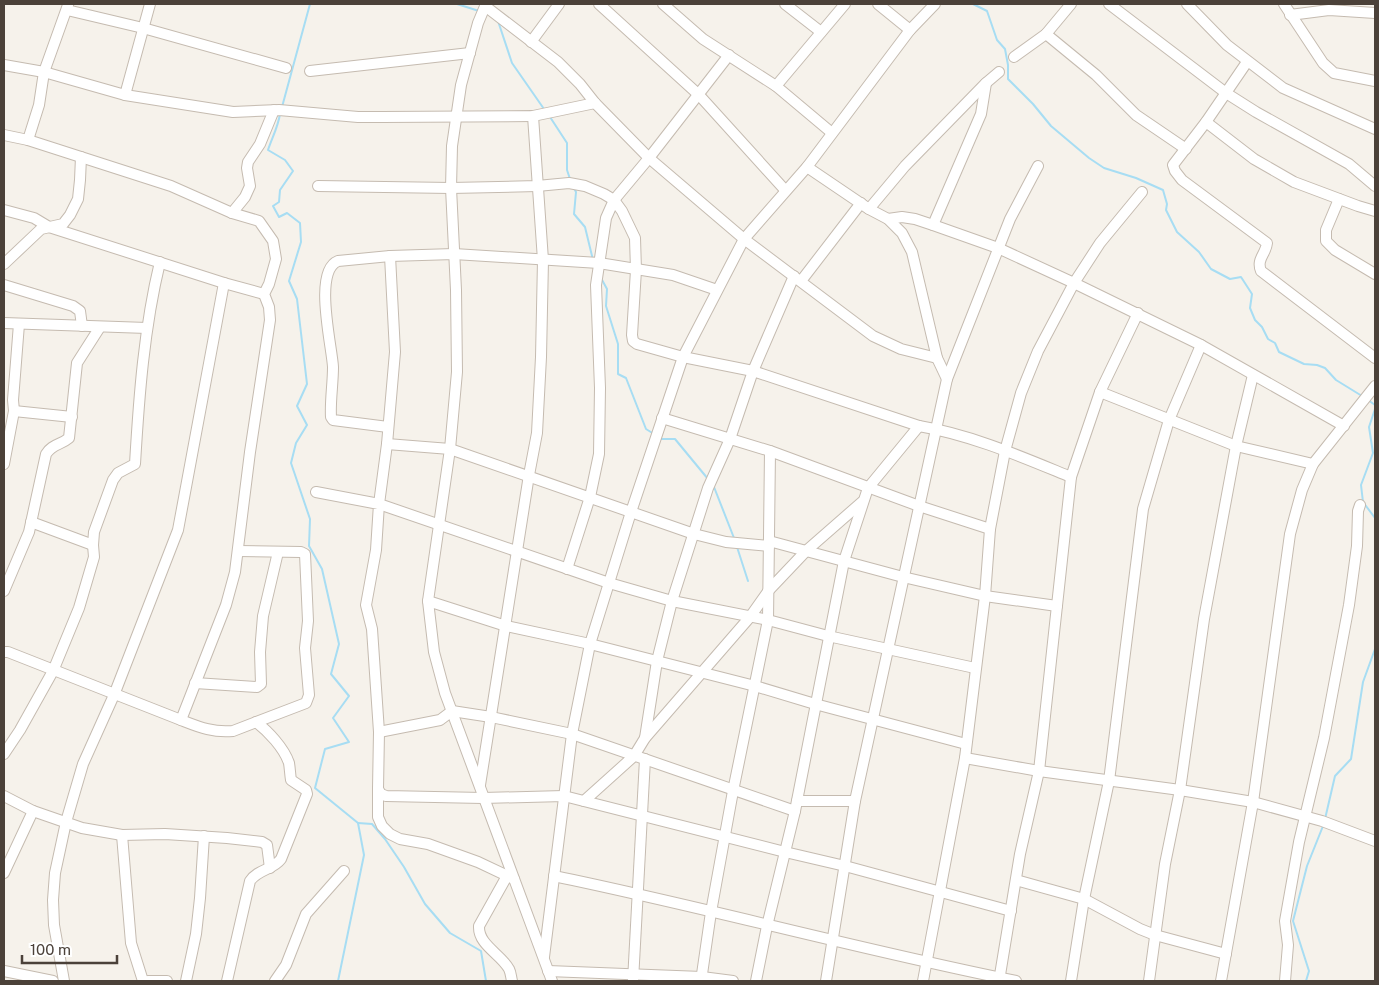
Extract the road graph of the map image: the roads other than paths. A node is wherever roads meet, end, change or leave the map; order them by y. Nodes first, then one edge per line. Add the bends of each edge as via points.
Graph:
1 (150, 4) edge
2 (559, 4) edge
3 (599, 4) edge
4 (663, 4) edge
5 (785, 4) edge
6 (845, 4) edge
7 (878, 4) edge
8 (935, 4) edge
9 (1071, 4) edge
10 (1109, 4) edge
11 (1188, 4) edge
12 (1284, 4) edge
13 (485, 5) edge
14 (68, 7) edge
15 (1329, 7) edge
16 (1375, 14) edge
17 (1290, 15) junction
18 (143, 28) junction
19 (910, 30) junction
20 (821, 32) junction
21 (1046, 34) junction
22 (531, 42) junction
23 (470, 53) junction
24 (729, 55) junction
25 (1014, 57) dead end
26 (1247, 62) junction
27 (4, 65) edge
28 (286, 68) dead end
29 (310, 71) dead end
30 (44, 72) junction
31 (999, 72) dead end
32 (1375, 81) edge
33 (986, 83) junction
34 (776, 86) junction
35 (1226, 94) junction
36 (125, 95) junction
37 (699, 95) junction
38 (595, 103) junction
39 (280, 110) junction
40 (533, 116) junction
41 (456, 117) junction
42 (1206, 122) junction
43 (1375, 128) edge
44 (832, 132) junction
45 (4, 135) edge
46 (28, 140) junction
47 (1186, 149) junction
48 (81, 157) junction
49 (649, 158) junction
50 (1038, 166) dead end
51 (807, 167) junction
52 (318, 186) dead end
53 (537, 186) junction
54 (1375, 186) edge
55 (451, 188) junction
56 (785, 190) junction
57 (1142, 192) dead end
58 (1339, 199) junction
59 (614, 200) junction
60 (865, 206) junction
61 (4, 210) edge
62 (1375, 210) edge
63 (232, 213) junction
64 (888, 219) junction
65 (933, 226) junction
66 (49, 228) junction
67 (744, 239) junction
68 (998, 248) junction
69 (454, 254) junction
70 (390, 256) junction
71 (543, 260) junction
72 (160, 262) junction
73 (599, 263) junction
74 (4, 264) edge
75 (636, 270) junction
76 (1375, 274) edge
77 (797, 279) junction
78 (224, 283) junction
79 (1074, 283) junction
80 (4, 285) edge
81 (717, 290) junction
82 (264, 294) junction
83 (1138, 314) junction
84 (4, 323) edge
85 (19, 324) junction
86 (82, 326) junction
87 (100, 327) junction
88 (146, 328) junction
89 (1201, 345) junction
90 (683, 357) junction
91 (936, 358) junction
92 (1375, 358) edge
93 (753, 371) junction
94 (1253, 375) junction
95 (947, 379) junction
96 (1375, 386) edge
97 (1100, 392) junction
98 (8, 400) edge
99 (14, 411) junction
100 (72, 417) junction
101 (662, 418) junction
102 (1169, 420) junction
103 (388, 426) junction
104 (920, 426) junction
105 (1344, 426) junction
106 (936, 429) junction
107 (730, 439) junction
108 (387, 444) junction
109 (1236, 446) junction
110 (450, 449) junction
111 (1005, 450) junction
112 (770, 451) junction
113 (4, 464) edge
114 (1314, 464) junction
115 (529, 475) junction
116 (1071, 477) junction
117 (868, 488) junction
118 (316, 492) dead end
119 (590, 498) junction
120 (863, 501) junction
121 (379, 504) junction
122 (1360, 505) dead end
123 (918, 506) junction
124 (631, 512) junction
125 (31, 522) junction
126 (438, 524) junction
127 (990, 529) junction
128 (694, 534) junction
129 (769, 544) junction
130 (92, 545) junction
131 (238, 551) junction
132 (806, 551) junction
133 (278, 552) junction
134 (517, 552) junction
135 (844, 561) junction
136 (567, 569) junction
137 (903, 577) junction
138 (609, 584) junction
139 (769, 590) junction
140 (4, 591) edge
141 (984, 596) junction
142 (428, 601) junction
143 (672, 601) junction
144 (1058, 606) junction
145 (750, 617) junction
146 (768, 620) junction
147 (506, 626) junction
148 (828, 636) junction
149 (590, 644) junction
150 (888, 649) junction
151 (4, 652) edge
152 (657, 662) junction
153 (975, 668) junction
154 (53, 670) junction
155 (702, 673) junction
156 (195, 683) junction
157 (755, 686) junction
158 (114, 695) junction
159 (815, 704) junction
160 (452, 711) junction
161 (490, 717) junction
162 (181, 720) junction
163 (874, 720) junction
164 (256, 722) junction
165 (378, 732) junction
166 (572, 734) junction
167 (645, 738) junction
168 (966, 744) junction
169 (4, 754) edge
170 (634, 756) junction
171 (965, 758) junction
172 (644, 759) junction
173 (1039, 771) junction
174 (1109, 781) junction
175 (480, 787) junction
176 (378, 789) junction
177 (1180, 790) junction
178 (733, 791) junction
179 (4, 796) edge
180 (564, 796) junction
181 (483, 798) junction
182 (855, 800) junction
183 (584, 801) junction
184 (1253, 802) junction
185 (796, 806) junction
186 (33, 811) junction
187 (642, 815) junction
188 (1306, 816) junction
189 (66, 822) junction
190 (122, 835) junction
191 (204, 836) junction
192 (725, 837) junction
193 (1375, 841) edge
194 (785, 852) junction
195 (845, 866) junction
196 (270, 868) junction
197 (344, 871) dead end
198 (4, 873) edge
199 (554, 876) junction
200 (511, 878) junction
201 (1016, 880) junction
202 (940, 891) junction
203 (638, 894) junction
204 (1084, 899) junction
205 (1011, 911) junction
206 (712, 912) junction
207 (767, 926) junction
208 (1155, 935) junction
209 (833, 941) junction
210 (1226, 954) junction
211 (544, 957) junction
212 (926, 962) junction
213 (4, 971) edge
214 (548, 971) junction
215 (633, 977) edge
216 (702, 979) edge
217 (999, 980) edge
218 (53, 981) edge
219 (64, 981) edge
220 (143, 981) edge
221 (148, 981) edge
222 (168, 981) edge
223 (186, 981) edge
224 (227, 981) edge
225 (275, 981) edge
226 (512, 981) edge
227 (552, 981) edge
228 (733, 981) edge
229 (756, 981) edge
230 (826, 981) edge
231 (923, 981) edge
232 (1016, 981) edge
233 (1071, 981) edge
234 (1149, 981) edge
235 (1221, 981) edge
236 (1285, 981) edge

1 - 18 street
2 - 22 street
3 - 37 street
4 - 24 street via 703,39
5 - 20 street
6 - 20 street
7 - 19 street
8 - 19 street
9 - 21 street
10 - 35 street
11 - 26 street via 1226,45
12 - 17 street
13 - 22 street
13 - 23 street
14 - 18 street
14 - 30 street
15 - 16 street
15 - 17 street
17 - 32 street via 1323,63 1334,73
18 - 28 street
18 - 36 street
19 - 44 street
20 - 34 street
21 - 25 street
21 - 47 street via 1096,75 1136,115
22 - 38 street via 558,62
23 - 29 street
23 - 41 street
24 - 34 street
24 - 37 street
26 - 35 street
26 - 43 street via 1283,88
27 - 30 street
30 - 36 street
30 - 46 street via 39,105
31 - 33 street
33 - 60 street
33 - 65 street via 981,114
34 - 44 street
35 - 42 street
35 - 54 street via 1349,164
36 - 39 street via 233,112
37 - 49 street
37 - 56 street
38 - 40 street
38 - 49 street
39 - 41 street via 358,117
39 - 63 street via 248,162 250,186
40 - 41 street
40 - 53 street
41 - 55 street
42 - 47 street
42 - 58 street via 1254,159 1294,182
44 - 51 street
45 - 46 street
46 - 48 street
47 - 92 street via 1174,165 1175,171 1182,180 1267,242 1258,265 1262,271
48 - 63 street via 170,186
48 - 66 street via 78,199 63,224
49 - 59 street
49 - 67 street
50 - 68 street
51 - 56 street
51 - 60 street
52 - 55 street
53 - 55 street
53 - 59 street via 578,184
53 - 71 street
55 - 69 street
56 - 67 street
57 - 79 street via 1100,243
58 - 62 street
58 - 76 street via 1326,230 1326,241
59 - 73 street via 604,224
59 - 75 street via 635,238
60 - 64 street
60 - 77 street
61 - 66 street via 34,218
63 - 82 street via 260,221 273,241 276,259
64 - 65 street via 915,219
64 - 91 street via 902,233 912,252
65 - 68 street
66 - 72 street
66 - 74 street via 41,230
67 - 77 street
67 - 81 street
68 - 79 street
68 - 95 street
69 - 70 street
69 - 71 street
69 - 110 street via 457,372
70 - 103 street via 394,352
70 - 103 street via 332,263 325,299 333,367 331,417 333,420
71 - 73 street
71 - 115 street via 538,423
72 - 78 street
72 - 88 street
73 - 75 street
73 - 119 street via 596,285 600,437
75 - 81 street via 673,275
75 - 90 street via 633,340
77 - 91 street via 873,336 902,349
77 - 93 street
78 - 82 street
78 - 158 street via 178,530
79 - 83 street
79 - 111 street via 1038,351 1021,393
80 - 86 street via 73,306 80,310
81 - 90 street
82 - 131 street via 270,320
83 - 89 street
83 - 97 street
84 - 85 street
85 - 86 street
85 - 98 street
86 - 87 street
87 - 88 street
87 - 100 street via 77,363
88 - 130 street via 135,464 118,473 113,480
89 - 94 street
89 - 102 street
90 - 93 street
90 - 101 street
91 - 95 street
93 - 104 street
93 - 107 street
94 - 105 street
94 - 109 street
95 - 106 street
96 - 105 street
97 - 102 street
97 - 116 street
98 - 99 street
99 - 100 street
99 - 113 street
100 - 125 street via 69,438 50,448 46,454
101 - 107 street
101 - 124 street
102 - 109 street
102 - 174 street via 1143,510
103 - 108 street
104 - 106 street
104 - 117 street
105 - 114 street
106 - 111 street
106 - 123 street
107 - 112 street
107 - 128 street via 708,488
108 - 110 street
108 - 121 street
109 - 114 street
109 - 177 street via 1204,619
110 - 115 street
110 - 126 street
111 - 116 street
111 - 127 street
112 - 117 street
112 - 129 street
114 - 184 street via 1302,490 1290,534
115 - 119 street
115 - 134 street
116 - 144 street
117 - 120 street
117 - 123 street
118 - 121 street
119 - 124 street
119 - 136 street
120 - 132 street
120 - 135 street
121 - 126 street
121 - 165 street via 376,550 366,605 372,629
122 - 188 street via 1349,605
123 - 127 street
123 - 137 street
124 - 128 street
124 - 138 street
125 - 130 street
125 - 140 street
126 - 134 street
126 - 142 street
127 - 141 street
128 - 129 street via 726,542
128 - 143 street
129 - 132 street
129 - 139 street
130 - 154 street via 94,557 79,608
131 - 133 street
131 - 156 street via 226,605
132 - 135 street
132 - 139 street
133 - 156 street via 263,616 262,684 258,688
133 - 164 street via 305,554 308,621 305,648 309,695 306,703
134 - 136 street
134 - 147 street
135 - 137 street
135 - 148 street
136 - 138 street
137 - 141 street
137 - 150 street
138 - 143 street
138 - 149 street
139 - 145 street
139 - 146 street
141 - 144 street
141 - 153 street
142 - 147 street
142 - 160 street via 434,652
143 - 145 street
143 - 152 street
144 - 173 street
145 - 146 street
145 - 155 street
146 - 148 street
146 - 157 street
147 - 149 street
147 - 161 street
148 - 150 street
148 - 159 street
149 - 152 street
149 - 166 street
150 - 153 street
150 - 163 street
151 - 154 street
152 - 155 street
152 - 167 street
153 - 168 street
154 - 158 street
154 - 169 street
155 - 157 street
155 - 167 street
156 - 162 street
157 - 159 street
157 - 178 street
158 - 162 street
158 - 189 street via 83,764
159 - 163 street
159 - 185 street
160 - 161 street
160 - 165 street via 440,720
160 - 175 street
161 - 166 street
161 - 175 street
162 - 164 street via 220,732 233,731
163 - 168 street
163 - 182 street
164 - 196 street via 270,733 286,758 291,780 307,794 281,860
165 - 176 street
166 - 170 street
166 - 180 street
167 - 170 street
168 - 171 street
170 - 172 street
170 - 183 street
171 - 173 street
171 - 202 street
172 - 178 street
172 - 187 street
173 - 174 street
173 - 201 street
174 - 177 street
174 - 204 street
175 - 181 street
176 - 181 street via 386,796
176 - 200 street via 378,817 390,834 478,862
177 - 184 street
177 - 208 street
178 - 185 street
178 - 192 street
179 - 186 street
180 - 181 street
180 - 183 street
180 - 199 street
181 - 200 street
182 - 185 street
182 - 195 street
183 - 187 street
184 - 188 street
184 - 210 street
185 - 194 street
186 - 189 street
186 - 198 street
187 - 192 street
187 - 203 street
188 - 193 street
188 - 236 street via 1286,921
189 - 190 street
189 - 219 street via 53,900
190 - 191 street
190 - 220 street via 131,943
191 - 196 street via 265,842
191 - 223 street via 196,934
192 - 194 street
192 - 206 street
194 - 195 street
194 - 207 street
195 - 202 street
195 - 209 street
196 - 224 street via 254,875 250,881
197 - 225 street via 306,914 286,965
199 - 203 street
199 - 211 street
200 - 211 street
200 - 226 street via 479,926 479,932 505,963
201 - 204 street
201 - 205 street
202 - 205 street
202 - 212 street
203 - 206 street
203 - 215 street
204 - 208 street
204 - 233 street
205 - 217 street
206 - 207 street
206 - 216 street
207 - 209 street
207 - 229 street
208 - 210 street
208 - 234 street
209 - 212 street
209 - 230 street
210 - 235 street
211 - 214 street
212 - 217 street
212 - 231 street
213 - 218 street
214 - 215 street
214 - 227 street
215 - 216 street
216 - 228 street
217 - 232 street
221 - 222 street

